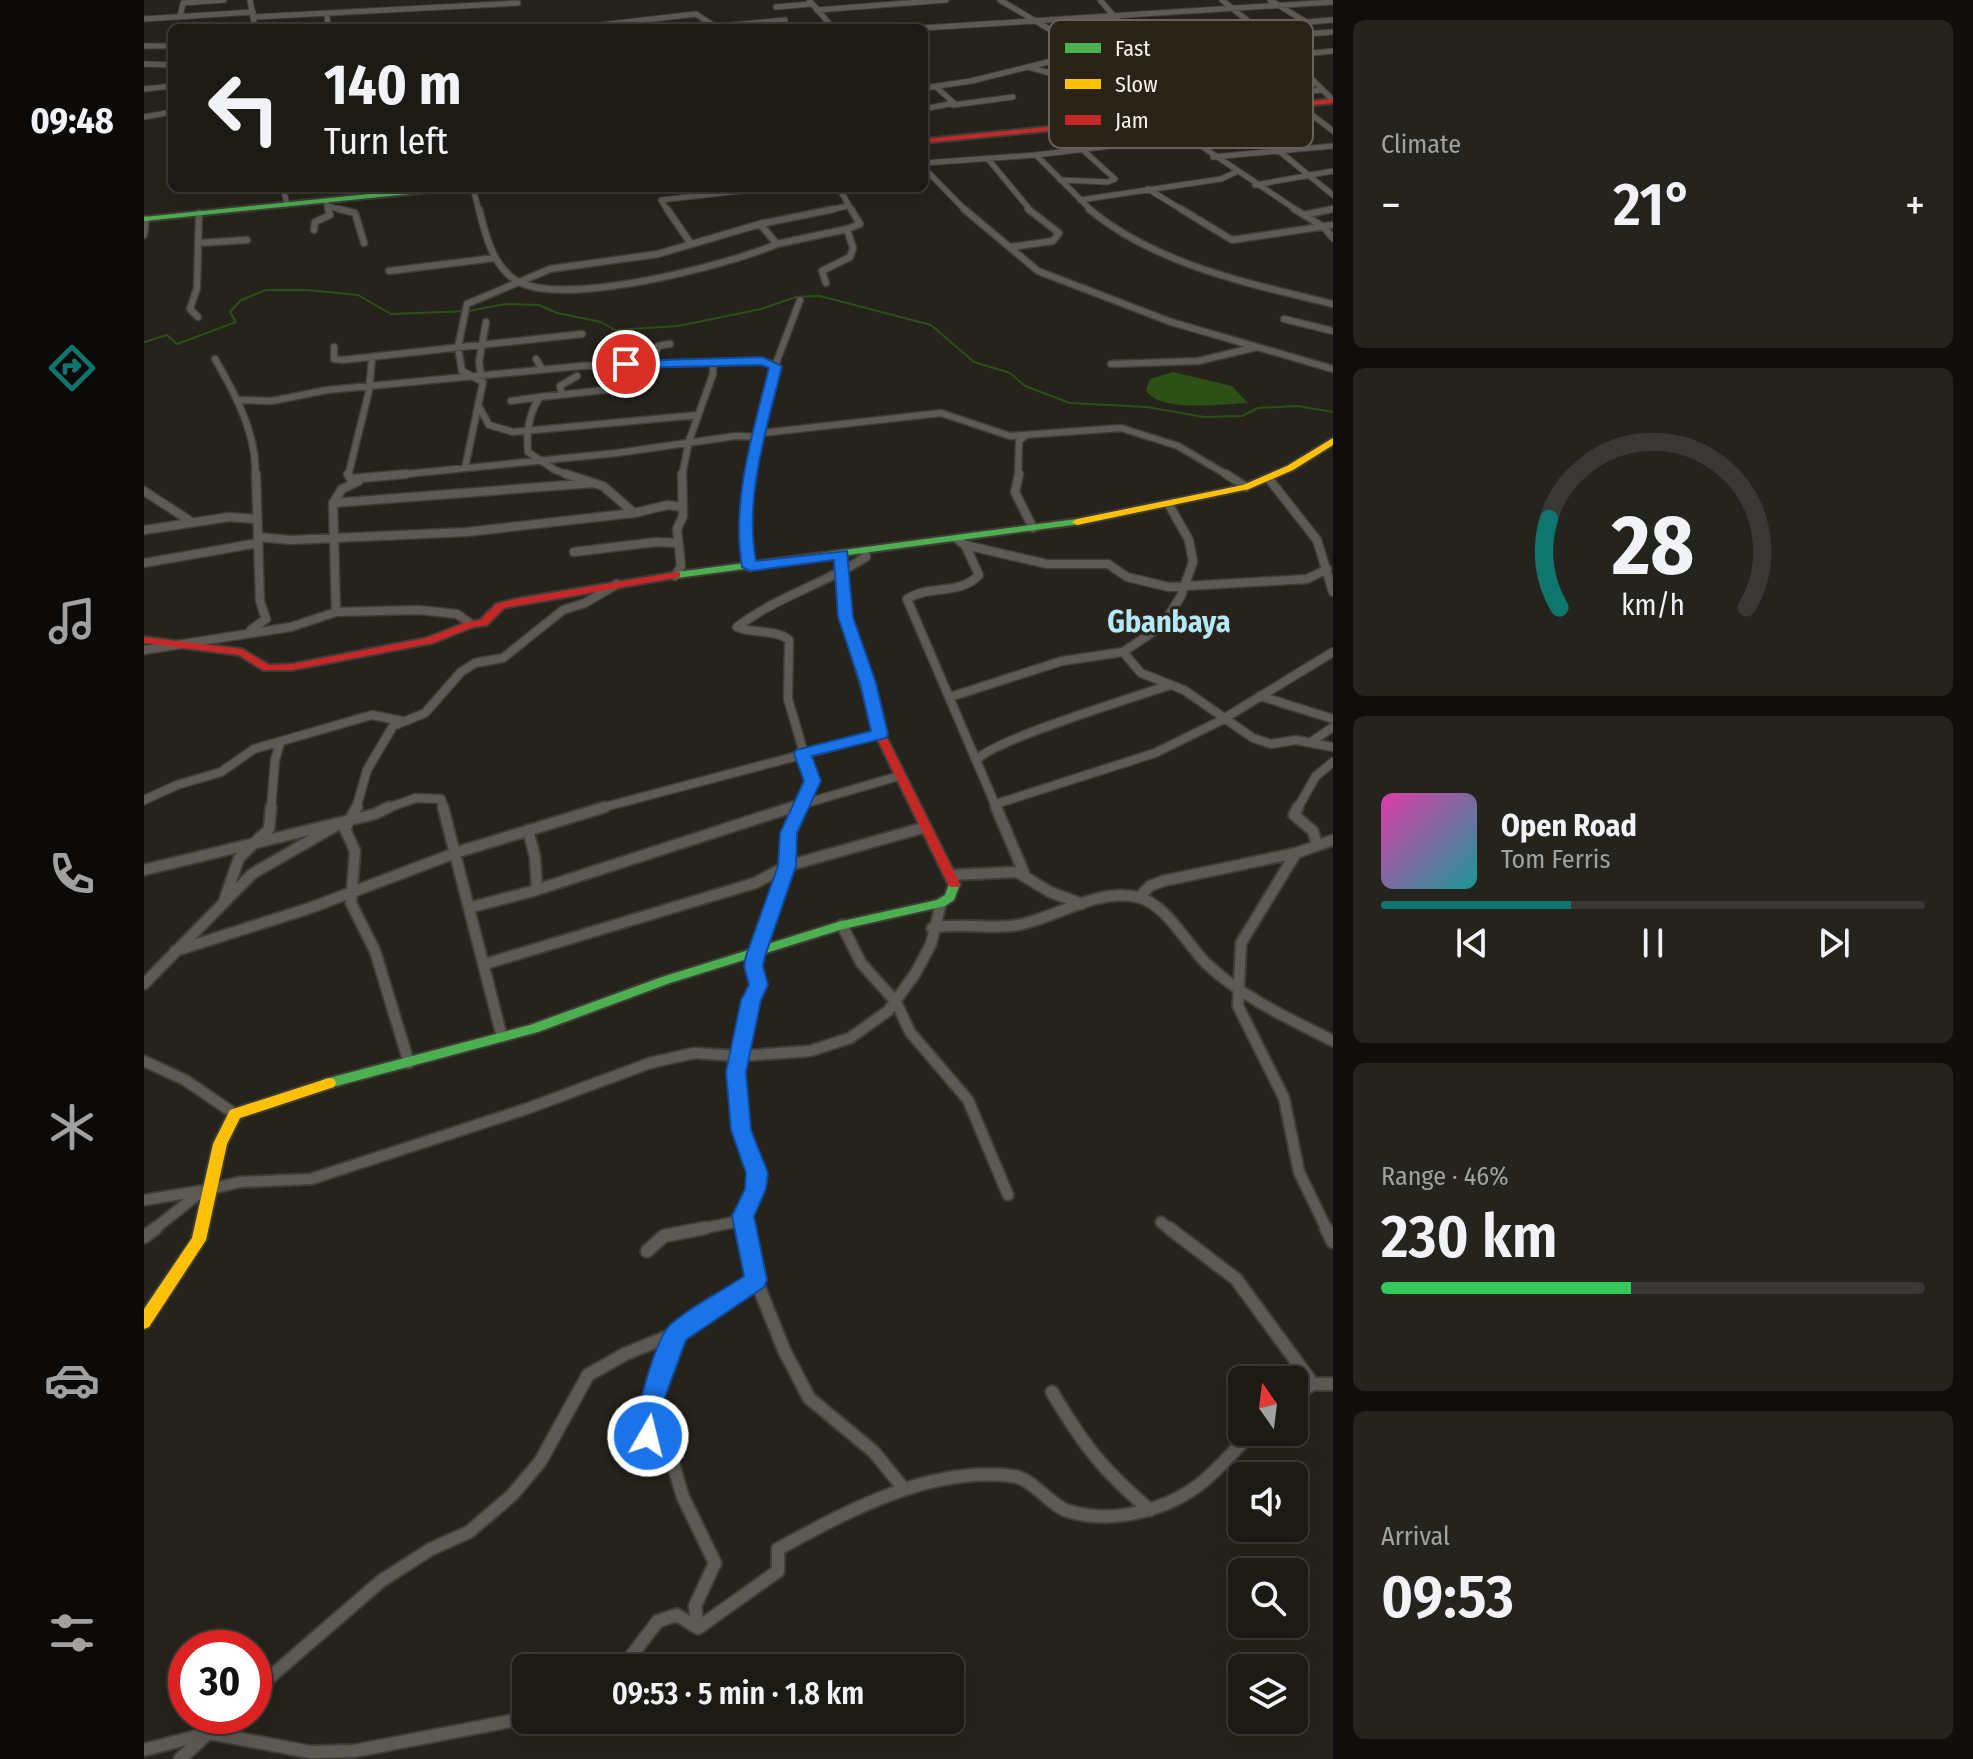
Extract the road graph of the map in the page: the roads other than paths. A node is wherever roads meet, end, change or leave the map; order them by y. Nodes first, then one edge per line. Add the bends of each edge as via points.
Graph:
1 (224, 0) edge
2 (250, 0) edge
3 (392, 0) edge
4 (430, 0) edge
5 (772, 0) edge
6 (946, 0) edge
7 (1000, 0) edge
8 (1100, 0) edge
9 (1222, 0) edge
10 (1270, 0) edge
11 (810, 2) edge
12 (1333, 2) edge
13 (518, 3) dead end
14 (1282, 6) junction
15 (776, 7) junction
16 (433, 8) junction
17 (397, 10) junction
18 (817, 10) junction
19 (1232, 10) junction
20 (253, 14) junction
21 (327, 14) junction
22 (180, 17) junction
23 (1118, 17) junction
24 (144, 19) edge
25 (785, 20) junction
26 (1038, 20) junction
27 (1116, 20) edge
28 (1246, 20) edge
29 (1303, 20) edge
30 (1333, 20) edge
31 (1313, 21) edge
32 (254, 24) edge
33 (328, 24) edge
34 (609, 24) edge
35 (711, 24) edge
36 (746, 24) edge
37 (788, 24) edge
38 (829, 24) edge
39 (928, 28) edge
40 (1049, 28) edge
41 (1333, 32) edge
42 (1313, 34) edge
43 (144, 46) edge
44 (168, 46) edge
45 (144, 64) edge
46 (1049, 64) edge
47 (168, 65) edge
48 (1028, 67) junction
49 (1049, 74) edge
50 (1313, 81) edge
51 (168, 86) edge
52 (936, 87) junction
53 (928, 88) edge
54 (144, 89) edge
55 (1323, 90) junction
56 (1313, 91) edge
57 (1013, 97) dead end
58 (1333, 100) edge
59 (1313, 103) edge
60 (953, 105) junction
61 (928, 108) edge
62 (168, 113) edge
63 (1313, 116) edge
64 (144, 117) edge
65 (1333, 121) edge
66 (1320, 122) junction
67 (1049, 129) edge
68 (1333, 131) edge
69 (928, 140) edge
70 (1333, 146) edge
71 (1099, 148) edge
72 (1200, 148) edge
73 (1311, 148) edge
74 (1313, 148) edge
75 (1083, 150) junction
76 (1279, 151) junction
77 (1036, 155) junction
78 (1213, 157) junction
79 (988, 159) junction
80 (928, 166) edge
81 (928, 170) edge
82 (1333, 171) edge
83 (1236, 172) junction
84 (1306, 176) junction
85 (1060, 180) junction
86 (1255, 185) junction
87 (1148, 189) junction
88 (284, 192) edge
89 (416, 192) edge
90 (474, 192) edge
91 (711, 192) edge
92 (841, 192) edge
93 (1333, 195) edge
94 (1080, 200) junction
95 (327, 203) junction
96 (287, 204) junction
97 (848, 206) junction
98 (1333, 209) edge
99 (199, 213) junction
100 (1304, 215) junction
101 (145, 219) edge
102 (760, 224) junction
103 (1333, 225) edge
104 (1324, 227) junction
105 (847, 229) junction
106 (314, 230) dead end
107 (144, 235) edge
108 (1333, 238) edge
109 (247, 240) dead end
110 (198, 243) junction
111 (364, 243) dead end
112 (691, 244) junction
113 (777, 244) junction
114 (1011, 247) junction
115 (495, 258) junction
116 (389, 271) dead end
117 (516, 281) junction
118 (826, 283) dead end
119 (800, 300) dead end
120 (1333, 304) edge
121 (198, 317) dead end
122 (1284, 319) dead end
123 (486, 322) dead end
124 (1333, 331) edge
125 (582, 334) dead end
126 (620, 336) dead end
127 (483, 343) junction
128 (670, 344) dead end
129 (1261, 346) junction
130 (334, 347) dead end
131 (458, 347) junction
132 (625, 351) junction
133 (372, 358) junction
134 (215, 359) dead end
135 (536, 359) dead end
136 (713, 363) junction
137 (654, 364) junction
138 (1111, 364) dead end
139 (621, 365) junction
140 (775, 366) junction
141 (542, 369) junction
142 (1333, 369) edge
143 (479, 376) junction
144 (577, 376) dead end
145 (373, 386) junction
146 (562, 395) junction
147 (540, 397) junction
148 (240, 400) junction
149 (511, 401) dead end
150 (478, 405) junction
151 (698, 415) junction
152 (530, 429) junction
153 (762, 435) junction
154 (1022, 438) junction
155 (689, 441) junction
156 (1333, 441) edge
157 (542, 462) junction
158 (465, 468) junction
159 (1269, 479) junction
160 (362, 480) junction
161 (597, 483) junction
162 (1246, 487) junction
163 (144, 491) edge
164 (333, 503) junction
165 (1169, 505) junction
166 (683, 507) junction
167 (634, 513) junction
168 (256, 519) junction
169 (193, 522) junction
170 (1033, 528) junction
171 (144, 530) edge
172 (332, 537) junction
173 (258, 540) junction
174 (961, 542) junction
175 (678, 543) junction
176 (864, 551) junction
177 (574, 552) dead end
178 (841, 554) junction
179 (144, 563) edge
180 (750, 567) junction
181 (1327, 569) junction
182 (841, 573) junction
183 (675, 576) junction
184 (617, 584) junction
185 (1185, 586) junction
186 (1333, 592) edge
187 (336, 612) junction
188 (471, 624) junction
189 (245, 633) junction
190 (144, 640) edge
191 (169, 644) junction
192 (144, 650) edge
193 (1123, 652) junction
194 (1333, 652) edge
195 (1170, 685) junction
196 (1260, 696) junction
197 (950, 697) junction
198 (1333, 719) edge
199 (402, 721) junction
200 (1220, 721) junction
201 (1333, 727) edge
202 (880, 734) junction
203 (1311, 742) junction
204 (280, 743) junction
205 (1333, 747) edge
206 (972, 748) junction
207 (992, 749) junction
208 (802, 754) junction
209 (978, 759) junction
210 (1333, 762) edge
211 (899, 776) junction
212 (144, 800) edge
213 (996, 804) junction
214 (802, 805) junction
215 (345, 821) junction
216 (926, 827) junction
217 (528, 830) junction
218 (298, 833) junction
219 (1333, 840) edge
220 (1317, 845) junction
221 (249, 846) junction
222 (458, 852) junction
223 (1296, 853) junction
224 (284, 855) junction
225 (787, 866) junction
226 (144, 870) edge
227 (1024, 873) junction
228 (950, 875) junction
229 (537, 889) junction
230 (351, 894) junction
231 (1139, 897) junction
232 (224, 901) junction
233 (941, 903) junction
234 (1085, 904) junction
235 (472, 907) junction
236 (842, 925) junction
237 (932, 928) junction
238 (175, 951) junction
239 (757, 951) junction
240 (485, 964) junction
241 (144, 984) edge
242 (1243, 991) junction
243 (896, 1002) junction
244 (502, 1037) junction
245 (1333, 1041) edge
246 (739, 1056) junction
247 (144, 1061) edge
248 (409, 1063) junction
249 (235, 1114) junction
250 (206, 1191) junction
251 (1008, 1195) dead end
252 (144, 1200) edge
253 (744, 1220) junction
254 (1161, 1222) dead end
255 (144, 1237) edge
256 (1333, 1242) edge
257 (647, 1251) dead end
258 (756, 1280) junction
259 (144, 1322) edge
260 (677, 1333) junction
261 (1313, 1384) junction
262 (1333, 1384) edge
263 (1308, 1387) edge
264 (1052, 1392) dead end
265 (1238, 1446) edge
266 (904, 1489) junction
267 (1150, 1510) junction
268 (698, 1628) junction
269 (633, 1654) edge
270 (272, 1675) edge
271 (512, 1721) edge
272 (205, 1734) edge
273 (208, 1734) edge
274 (212, 1734) edge
275 (144, 1750) edge
276 (180, 1759) edge

1 - 22 street via 183,3
2 - 20 street
3 - 17 street
4 - 16 street
5 - 15 street
6 - 18 street
7 - 26 street
8 - 23 street
9 - 19 street
10 - 14 street
11 - 15 street
11 - 18 street
12 - 14 street
13 - 16 street
14 - 19 street
14 - 29 street
15 - 25 street
16 - 17 street
17 - 21 street
18 - 38 street
19 - 23 street
19 - 28 street
20 - 21 street
20 - 22 street
20 - 32 street
21 - 33 street
22 - 24 street
23 - 26 street
23 - 27 street
25 - 36 street
25 - 37 street
26 - 39 street
26 - 40 street
30 - 31 street
34 - 35 street via 696,14
41 - 42 street
43 - 44 street
45 - 47 street
46 - 48 street
48 - 49 street
48 - 52 street
50 - 55 street
51 - 54 street
52 - 53 street
52 - 60 street
55 - 56 street
55 - 58 street
57 - 60 street
58 - 59 street
60 - 61 street
62 - 64 street
63 - 66 street
65 - 66 street
66 - 68 street
67 - 69 street
70 - 74 street
71 - 75 street
72 - 78 street
73 - 76 street
75 - 77 street
75 - 85 street via 1115,179
76 - 78 street
76 - 84 street
77 - 79 street
77 - 85 street
78 - 83 street
79 - 80 street
79 - 114 street via 1028,209 1059,233 1053,241
81 - 114 street via 983,228
82 - 84 street
83 - 86 street
83 - 87 street via 1221,179
84 - 86 street
84 - 93 street
85 - 94 street
86 - 100 street
87 - 94 street
87 - 104 street via 1232,240
88 - 96 street
89 - 95 street
90 - 115 street
91 - 112 street via 661,200
92 - 97 street
94 - 120 street via 1129,237 1247,281
95 - 96 street
95 - 106 street via 330,216 315,222
95 - 111 street via 355,213
96 - 99 street
97 - 102 street
97 - 105 street via 860,224
98 - 100 street
99 - 101 street
99 - 110 street
100 - 104 street
101 - 107 street
102 - 112 street
102 - 113 street
103 - 104 street
104 - 108 street
105 - 113 street
105 - 118 street via 852,253 825,266
109 - 110 street
110 - 121 street via 196,298 190,309
112 - 117 street via 658,254 561,267
113 - 117 street via 668,277 622,284 551,289
114 - 129 street via 1038,271 1063,282 1171,322
115 - 116 street
115 - 117 street
117 - 131 street via 467,304
119 - 140 street
122 - 124 street
123 - 127 street
125 - 127 street
126 - 132 street via 627,342
127 - 131 street
127 - 143 street
128 - 137 street via 658,346
129 - 138 street via 1202,361
129 - 142 street
130 - 133 street via 337,360
131 - 133 street
131 - 143 street via 463,373
132 - 137 street
132 - 139 street
133 - 145 street
134 - 148 street
135 - 141 street
136 - 137 street
136 - 140 street via 762,361
136 - 151 street
137 - 139 street
137 - 146 street via 633,387
139 - 141 street
140 - 153 street
141 - 143 street
143 - 145 street
143 - 150 street via 483,382
144 - 146 street via 560,386
145 - 148 street via 272,401
145 - 160 street via 348,473 351,479
146 - 147 street
147 - 149 street
147 - 152 street
148 - 168 street via 257,452
150 - 152 street via 489,425 513,432
150 - 158 street
151 - 152 street
151 - 155 street
152 - 157 street via 528,452
153 - 154 street via 941,413
153 - 155 street
153 - 180 street via 753,460 745,531
154 - 162 street via 1109,428 1133,431 1190,451
154 - 170 street via 1015,492
155 - 157 street
155 - 166 street via 680,483
156 - 159 street
157 - 158 street
157 - 161 street
158 - 160 street
159 - 162 street
159 - 181 street via 1317,540
160 - 164 street via 342,489
161 - 164 street
161 - 167 street
162 - 165 street
163 - 169 street
164 - 172 street
165 - 170 street
165 - 185 street via 1191,548 1193,562
166 - 167 street
166 - 175 street
167 - 172 street via 467,532
168 - 169 street
168 - 173 street
169 - 171 street
170 - 174 street
172 - 173 street
172 - 187 street
173 - 179 street
173 - 189 street via 260,601 266,619
174 - 176 street
174 - 185 street via 1047,564 1108,564 1138,580
174 - 197 street via 977,567 974,582 921,590 907,599
175 - 177 street
175 - 183 street via 681,566
176 - 178 street
176 - 182 street via 866,557
178 - 180 street
178 - 182 street
180 - 183 street
181 - 185 street via 1307,579
181 - 186 street
182 - 202 street via 846,617
182 - 208 street via 759,610 737,627 787,637 788,699
183 - 184 street
184 - 188 street via 507,604 483,623
184 - 199 street via 555,615 503,658 475,663 425,713
185 - 193 street via 1162,626
187 - 188 street via 453,613
187 - 189 street via 305,624
188 - 191 street via 429,641 292,667 267,668 242,652
189 - 191 street
190 - 191 street
191 - 192 street
193 - 195 street via 1137,671
193 - 197 street via 1062,661
194 - 196 street
195 - 200 street via 1183,689
195 - 207 street
196 - 198 street
196 - 200 street
197 - 206 street
199 - 204 street via 372,715
199 - 215 street via 378,748
200 - 203 street via 1270,745
200 - 213 street via 1155,753
201 - 203 street
202 - 208 street
202 - 211 street
203 - 205 street
204 - 212 street via 247,752 221,772
204 - 221 street via 272,766 271,825
206 - 207 street
206 - 209 street
207 - 209 street
208 - 214 street via 812,781
208 - 217 street
209 - 213 street
210 - 220 street via 1316,776 1294,815 1313,831
211 - 214 street
211 - 216 street
213 - 227 street
214 - 225 street via 786,840
214 - 229 street
215 - 218 street
215 - 222 street via 436,797 444,804
215 - 224 street
215 - 230 street via 355,851
216 - 225 street
216 - 228 street
217 - 222 street
217 - 229 street
218 - 221 street
218 - 224 street
219 - 220 street
220 - 223 street
221 - 226 street
221 - 232 street via 224,889
222 - 230 street
222 - 235 street
223 - 231 street via 1163,881
223 - 242 street via 1241,943
224 - 232 street via 252,874
225 - 239 street
225 - 240 street via 755,883
227 - 228 street
227 - 234 street via 1060,897
228 - 233 street via 954,891
229 - 235 street
230 - 238 street
230 - 248 street via 355,915 375,951
231 - 234 street
231 - 242 street via 1164,916 1211,968
232 - 238 street
233 - 236 street
233 - 237 street
234 - 237 street via 1010,927 963,923
235 - 240 street
236 - 239 street
236 - 243 street via 861,963
237 - 243 street via 926,956
238 - 241 street
239 - 244 street
239 - 246 street via 753,966 759,985
240 - 244 street
242 - 245 street
242 - 256 street via 1238,1006 1284,1098 1299,1172
243 - 246 street via 868,1027 824,1047
243 - 251 street via 910,1032 968,1100
244 - 248 street
246 - 250 street via 694,1053 650,1063 311,1179 240,1182
246 - 253 street via 738,1116 757,1173
247 - 249 street via 185,1080
248 - 249 street
249 - 250 street
250 - 252 street
250 - 255 street
250 - 259 street via 199,1240
253 - 257 street via 664,1236
253 - 258 street
254 - 261 street via 1236,1279
258 - 260 street
258 - 266 street via 809,1398 879,1458
260 - 268 street via 653,1397 648,1436 673,1464 715,1563 695,1606
260 - 270 street via 588,1375 540,1462 512,1495 469,1532 381,1581
261 - 262 street
261 - 263 street
264 - 267 street via 1088,1451
265 - 267 street via 1203,1482
266 - 267 street via 963,1475 1016,1476 1065,1510 1100,1518
266 - 268 street via 864,1503 778,1549 778,1571
268 - 269 street via 677,1615 658,1621
271 - 274 street via 331,1753
272 - 275 street
273 - 276 street

